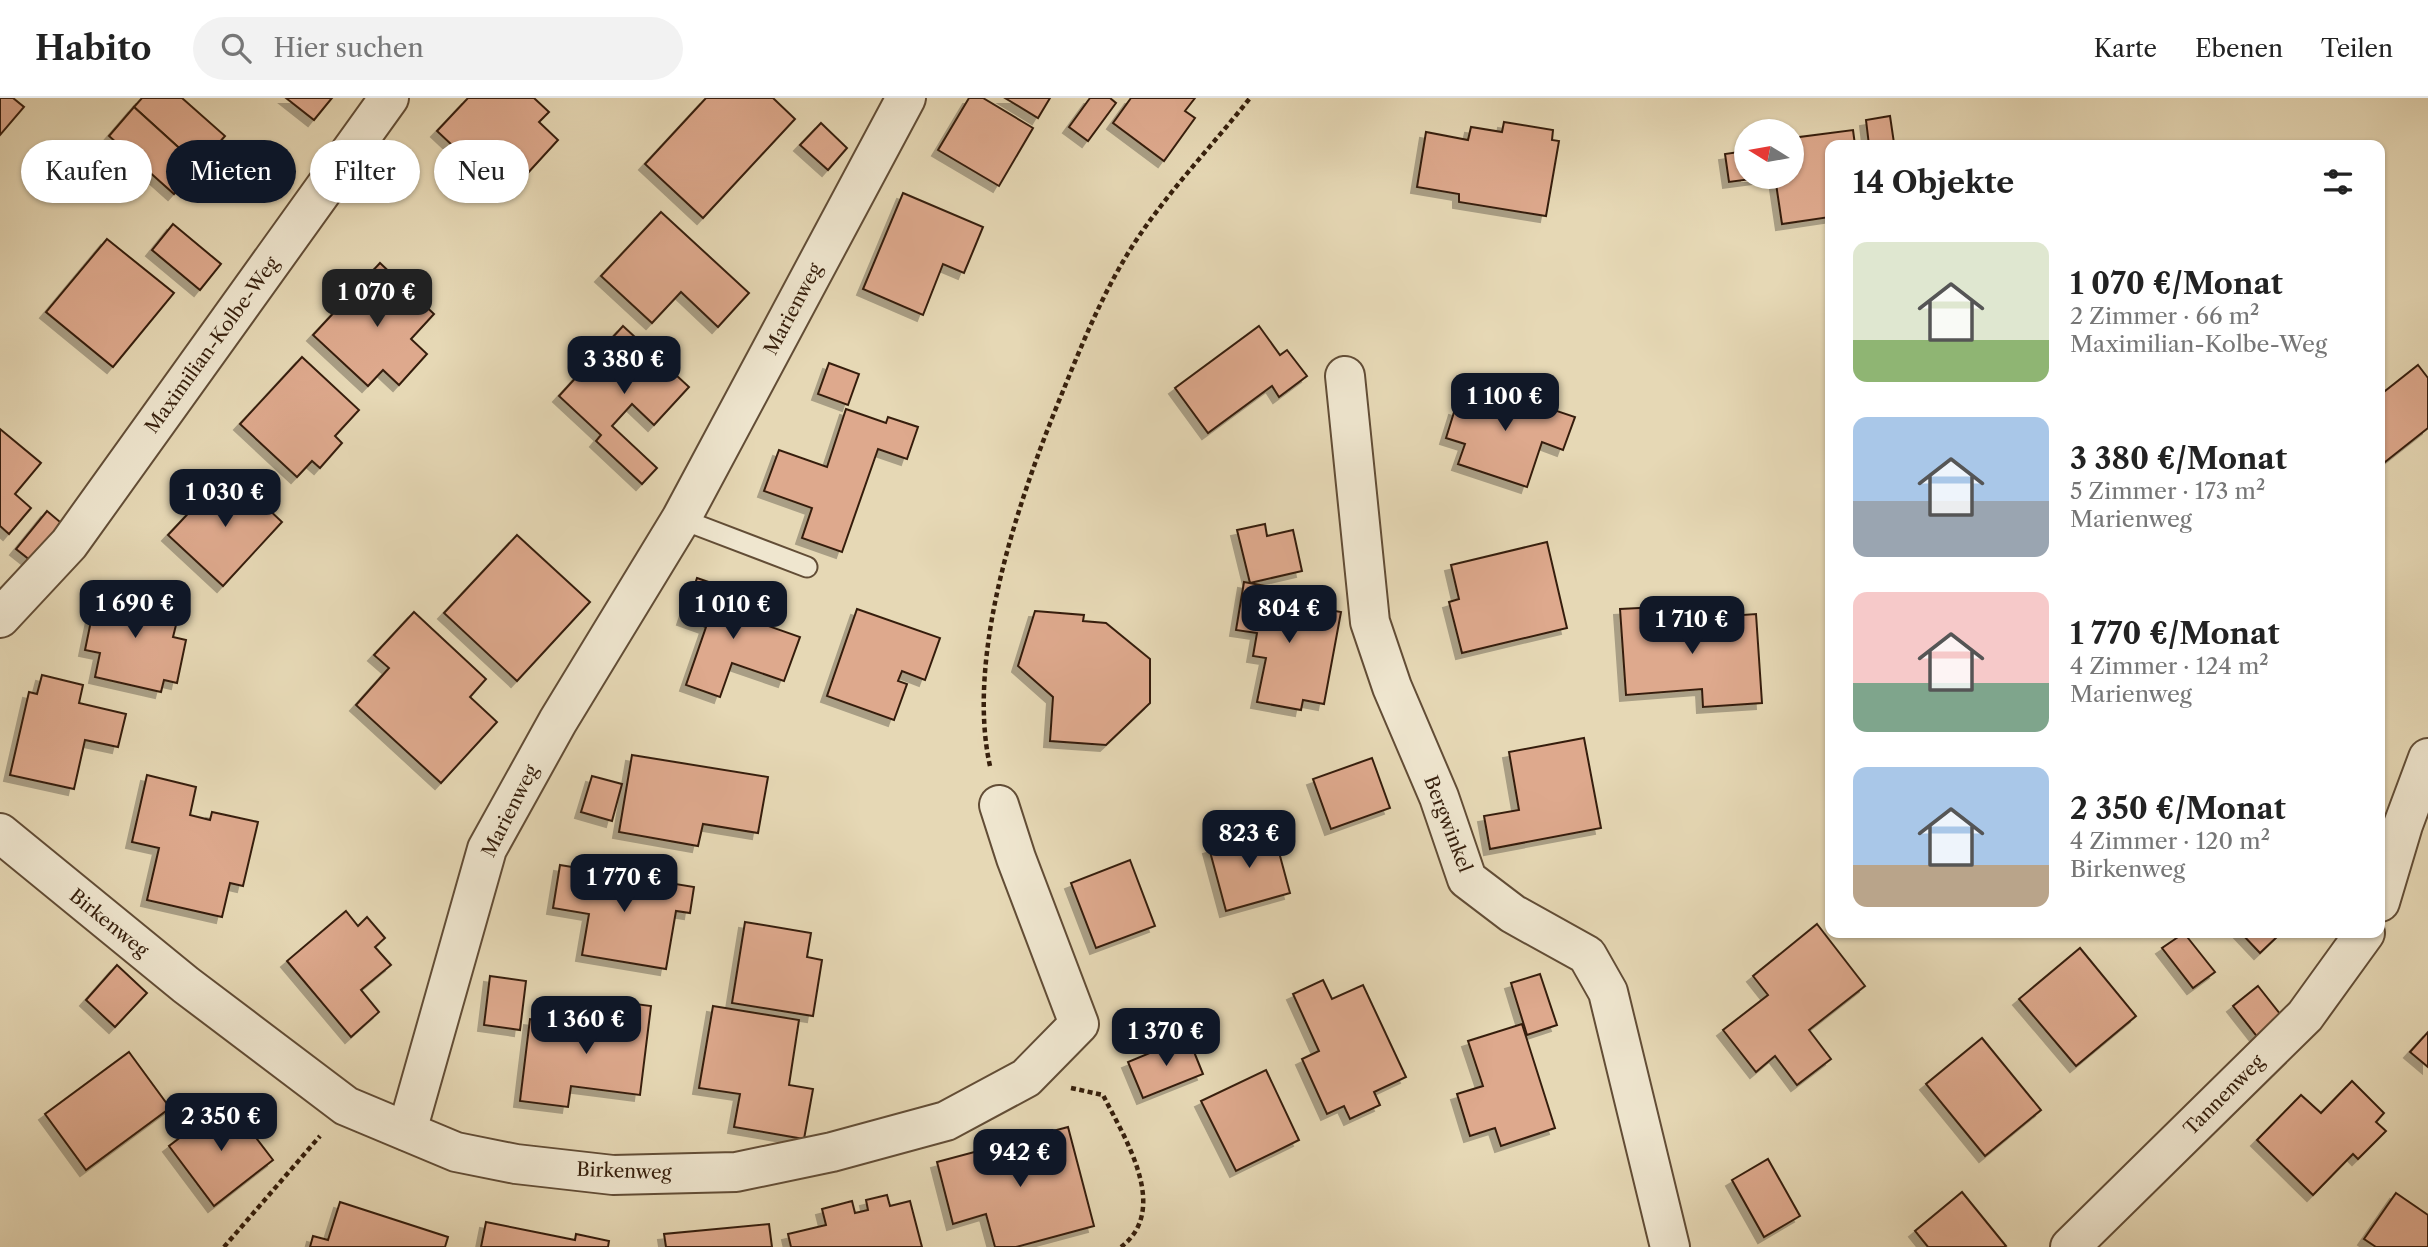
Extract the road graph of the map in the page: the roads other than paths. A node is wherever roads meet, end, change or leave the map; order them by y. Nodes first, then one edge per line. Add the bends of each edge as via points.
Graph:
1 (389, 98) edge
2 (906, 98) edge
3 (1345, 376) dead end
4 (681, 519) junction
5 (807, 567) dead end
6 (0, 618) edge
7 (2428, 758) edge
8 (999, 805) road end
9 (0, 833) edge
10 (2385, 885) edge
11 (2361, 938) edge
12 (407, 1131) junction
13 (1671, 1247) edge
14 (2070, 1247) edge

1 - 6 street, Maximilian-Kolbe-Weg via 69,544
2 - 4 street, Marienweg
3 - 13 street, Bergwinkel via 1370,622 1392,687 1439,797 1467,879 1513,914 1587,955 1608,992
4 - 5 lane
4 - 12 street, Marienweg via 558,721 487,849
7 - 10 street
8 - 12 street, Birkenweg via 1079,1024 1026,1079 946,1121 736,1172 612,1175 516,1164 456,1152
9 - 12 street, Birkenweg via 175,976 346,1106
11 - 14 street, Tannenweg via 2305,1016

